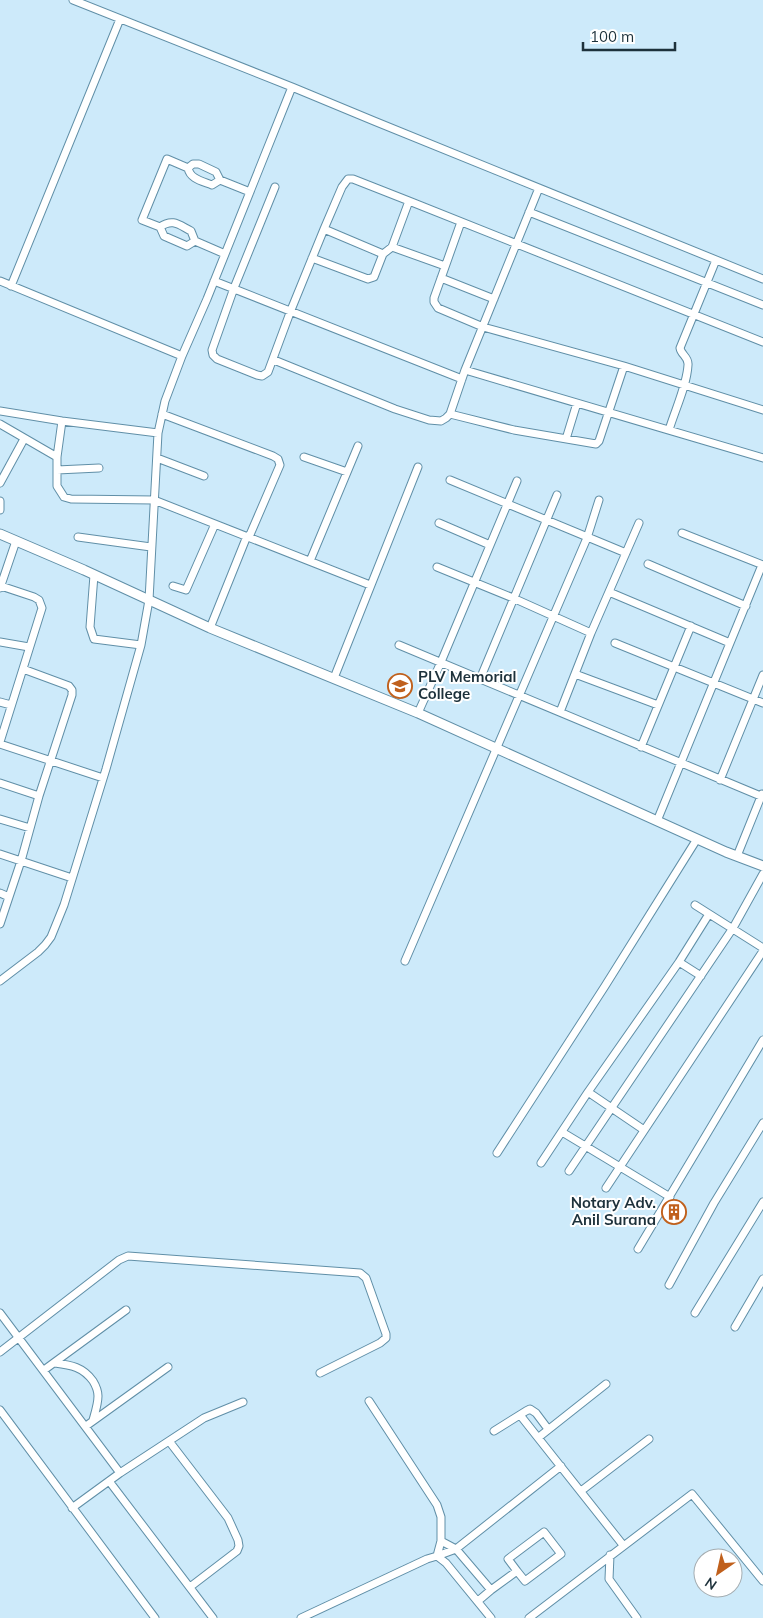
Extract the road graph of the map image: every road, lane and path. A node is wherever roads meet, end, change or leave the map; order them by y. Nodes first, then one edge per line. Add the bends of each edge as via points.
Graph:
1 (73, 0) edge
2 (120, 19) junction
3 (292, 87) junction
4 (188, 168) junction
5 (220, 180) junction
6 (275, 187) dead end
7 (540, 188) junction
8 (250, 192) junction
9 (409, 201) junction
10 (529, 212) junction
11 (461, 222) junction
12 (160, 227) junction
13 (324, 229) junction
14 (195, 241) junction
15 (516, 244) junction
16 (392, 247) junction
17 (225, 254) junction
18 (383, 254) junction
19 (312, 258) junction
20 (716, 260) junction
21 (445, 266) junction
22 (441, 278) junction
23 (763, 278) edge
24 (214, 280) junction
25 (0, 281) edge
26 (707, 283) junction
27 (11, 286) junction
28 (234, 288) junction
29 (494, 300) junction
30 (763, 306) edge
31 (291, 310) junction
32 (694, 314) junction
33 (484, 327) junction
34 (763, 342) edge
35 (182, 356) junction
36 (274, 360) junction
37 (624, 366) junction
38 (465, 370) junction
39 (462, 379) junction
40 (684, 385) junction
41 (577, 402) junction
42 (763, 410) edge
43 (0, 411) edge
44 (609, 412) junction
45 (162, 414) junction
46 (450, 414) junction
47 (62, 421) junction
48 (0, 424) edge
49 (669, 430) junction
50 (158, 433) junction
51 (24, 439) junction
52 (566, 439) junction
53 (358, 446) dead end
54 (57, 457) junction
55 (304, 457) dead end
56 (157, 458) junction
57 (763, 458) edge
58 (418, 466) dead end
59 (99, 468) dead end
60 (57, 470) junction
61 (347, 472) junction
62 (204, 476) dead end
63 (450, 480) dead end
64 (517, 481) dead end
65 (0, 483) edge
66 (557, 495) dead end
67 (154, 500) junction
68 (599, 500) dead end
69 (0, 501) edge
70 (507, 504) junction
71 (0, 510) edge
72 (546, 521) junction
73 (439, 523) dead end
74 (639, 523) dead end
75 (214, 524) junction
76 (682, 533) dead end
77 (0, 534) edge
78 (78, 537) dead end
79 (248, 537) junction
80 (587, 538) junction
81 (16, 541) junction
82 (490, 545) junction
83 (151, 547) junction
84 (626, 553) junction
85 (310, 561) junction
86 (648, 564) dead end
87 (763, 565) edge
88 (436, 567) dead end
89 (94, 575) junction
90 (474, 583) junction
91 (370, 585) junction
92 (173, 586) dead end
93 (0, 587) edge
94 (609, 592) junction
95 (513, 598) junction
96 (149, 600) junction
97 (746, 606) junction
98 (552, 617) junction
99 (691, 626) junction
100 (210, 628) junction
101 (591, 633) junction
102 (0, 642) edge
103 (615, 643) dead end
104 (730, 643) junction
105 (141, 645) junction
106 (399, 645) dead end
107 (29, 647) junction
108 (441, 662) junction
109 (674, 667) junction
110 (23, 669) junction
111 (575, 674) junction
112 (763, 675) edge
113 (334, 678) junction
114 (480, 678) junction
115 (714, 683) junction
116 (519, 695) junction
117 (753, 699) junction
118 (0, 702) edge
119 (763, 703) edge
120 (11, 705) junction
121 (658, 705) junction
122 (560, 712) junction
123 (418, 713) junction
124 (0, 743) edge
125 (641, 747) junction
126 (497, 749) junction
127 (51, 761) junction
128 (681, 764) junction
129 (103, 778) junction
130 (720, 780) junction
131 (0, 783) edge
132 (762, 795) edge
133 (39, 796) junction
134 (0, 820) edge
135 (656, 821) junction
136 (30, 828) junction
137 (697, 839) junction
138 (0, 854) edge
139 (737, 856) junction
140 (21, 861) junction
141 (763, 866) edge
142 (763, 874) edge
143 (72, 878) junction
144 (0, 893) edge
145 (10, 897) junction
146 (695, 905) dead end
147 (709, 914) junction
148 (0, 924) edge
149 (733, 928) junction
150 (763, 950) edge
151 (405, 961) dead end
152 (679, 962) junction
153 (701, 976) junction
154 (0, 981) edge
155 (763, 1040) edge
156 (588, 1092) junction
157 (611, 1107) junction
158 (763, 1123) edge
159 (644, 1130) junction
160 (562, 1132) junction
161 (585, 1146) junction
162 (497, 1153) dead end
163 (541, 1163) dead end
164 (620, 1167) junction
165 (569, 1171) dead end
166 (606, 1188) dead end
167 (670, 1197) junction
168 (763, 1202) edge
169 (638, 1249) dead end
170 (763, 1278) edge
171 (668, 1285) dead end
172 (126, 1310) dead end
173 (0, 1312) edge
174 (696, 1313) dead end
175 (736, 1327) dead end
176 (19, 1338) junction
177 (0, 1352) edge
178 (55, 1363) junction
179 (168, 1367) dead end
180 (44, 1370) junction
181 (320, 1373) dead end
182 (606, 1384) dead end
183 (368, 1401) dead end
184 (244, 1402) dead end
185 (0, 1410) edge
186 (520, 1415) junction
187 (93, 1420) junction
188 (86, 1426) junction
189 (548, 1429) junction
190 (494, 1431) dead end
191 (539, 1438) junction
192 (649, 1439) dead end
193 (169, 1441) junction
194 (561, 1466) junction
195 (120, 1473) junction
196 (109, 1481) junction
197 (581, 1491) junction
198 (72, 1508) junction
199 (441, 1541) junction
200 (623, 1545) junction
201 (456, 1549) junction
202 (610, 1555) junction
203 (437, 1556) junction
204 (517, 1572) junction
205 (763, 1581) edge
206 (190, 1587) junction
207 (491, 1590) junction
208 (478, 1601) junction
209 (153, 1617) edge
210 (213, 1618) edge
211 (301, 1618) edge
212 (491, 1618) edge
213 (529, 1618) edge
214 (637, 1618) edge

1 - 2 street
2 - 3 street
2 - 27 street
3 - 7 street
3 - 8 street
4 - 5 street via 199,164 216,172
4 - 5 street via 192,177 212,185
4 - 12 street via 167,159 142,220
5 - 8 street
6 - 28 street
7 - 10 street
7 - 20 street
8 - 17 street
9 - 11 street
9 - 13 street via 348,179
9 - 16 street
10 - 15 street
10 - 26 street
11 - 15 street
11 - 21 street
12 - 14 street via 164,236 178,243 187,246
12 - 14 street via 172,222 191,231
13 - 18 street
13 - 19 street
14 - 17 street
15 - 29 street
15 - 32 street
16 - 18 street
16 - 21 street
17 - 24 street
18 - 19 street via 371,279
19 - 31 street
20 - 23 street
20 - 26 street
21 - 22 street
22 - 29 street
22 - 33 street via 434,298 435,306
24 - 28 street
24 - 35 street
25 - 27 street
26 - 30 street
26 - 32 street
27 - 35 street
28 - 31 street
28 - 36 street via 213,355 262,376
29 - 33 street
31 - 36 street
31 - 39 street
32 - 34 street
32 - 40 street via 680,348 689,363
33 - 37 street
33 - 38 street
35 - 45 street
36 - 46 street via 429,420 441,421
37 - 40 street
37 - 44 street
38 - 39 street
38 - 41 street
39 - 46 street
40 - 42 street
40 - 49 street
41 - 44 street
41 - 52 street
43 - 47 street
44 - 49 street
44 - 52 street via 596,444
45 - 50 street
45 - 79 street via 278,459 280,465
46 - 52 street
47 - 50 street
47 - 54 street
48 - 51 street
49 - 57 street
50 - 56 street
51 - 54 street
51 - 65 street
53 - 61 street
54 - 60 street
55 - 61 street
56 - 62 street
56 - 67 street
58 - 91 street
59 - 60 street
60 - 67 street via 58,489 64,498
61 - 85 street
63 - 70 street
64 - 70 street
66 - 72 street
67 - 75 street
67 - 83 street
68 - 80 street
69 - 71 street
70 - 72 street
70 - 82 street
72 - 80 street
72 - 95 street
73 - 82 street
74 - 84 street
75 - 79 street
75 - 92 street via 187,588
76 - 87 street
77 - 81 main road
78 - 83 street
79 - 85 street
79 - 100 street
80 - 84 street
80 - 98 street
81 - 89 main road
81 - 93 street
82 - 90 street
83 - 96 street
84 - 94 street
85 - 91 street
86 - 97 street
87 - 97 street
88 - 90 street
89 - 96 main road
89 - 105 street via 90,627 94,639
90 - 95 street
90 - 108 street
91 - 113 street
93 - 107 street via 34,597 42,604
94 - 99 street
94 - 101 street
95 - 98 street
95 - 114 street
96 - 100 main road
96 - 105 street
97 - 104 street
98 - 101 street
98 - 116 street
99 - 104 street
99 - 109 street
100 - 113 main road
101 - 111 street
102 - 107 street
103 - 109 street
104 - 115 street
105 - 129 street
106 - 108 street
107 - 110 street
108 - 114 street
108 - 123 street
109 - 115 street
109 - 121 street
110 - 120 street
110 - 127 street via 72,690
111 - 121 street
111 - 122 street
112 - 117 street
113 - 123 main road
114 - 116 street
115 - 117 street
115 - 128 street
116 - 122 street
116 - 126 street
117 - 119 street
117 - 130 street
118 - 120 street
120 - 124 street
121 - 125 street
122 - 125 street
123 - 126 main road
124 - 127 street
125 - 128 street
126 - 135 main road
126 - 151 street
127 - 129 street
127 - 133 street
128 - 130 street
128 - 135 street
129 - 143 street
130 - 132 street
131 - 133 street
132 - 139 street
133 - 136 street
134 - 136 street
135 - 137 main road
136 - 140 street
137 - 139 main road
137 - 162 street
138 - 140 street
139 - 141 main road
140 - 143 street
140 - 145 street
142 - 149 street
143 - 154 street via 51,937 38,952
144 - 145 street
145 - 148 street
146 - 147 street
147 - 149 street
147 - 152 street
149 - 150 street
149 - 153 street
150 - 159 street
152 - 153 street
152 - 156 street
153 - 157 street
155 - 167 street
156 - 157 street
156 - 160 street
157 - 159 street
157 - 161 street
158 - 171 street
159 - 164 street
160 - 161 street
160 - 163 street
161 - 164 street
161 - 165 street
164 - 166 street
164 - 167 street
167 - 169 street
168 - 174 street
170 - 175 street
172 - 178 street
173 - 176 street
176 - 177 street
176 - 180 street
176 - 181 street via 118,1260 128,1256 360,1273 366,1278 386,1338
178 - 180 street
178 - 187 street via 76,1366 92,1380 98,1392
179 - 187 street
180 - 188 street
182 - 189 street
183 - 199 street via 437,1505
184 - 193 street via 204,1418
185 - 198 street
186 - 189 street via 533,1410
186 - 190 street
186 - 191 street
187 - 188 street
188 - 195 street
189 - 191 street
191 - 194 street
192 - 197 street
193 - 195 street
193 - 206 street via 228,1518 239,1546 237,1551
194 - 197 street
194 - 201 street
195 - 196 street
196 - 198 street
196 - 206 street
197 - 200 street
198 - 209 street
199 - 201 street
199 - 203 street
200 - 202 street
200 - 205 street via 692,1494
201 - 203 street
201 - 207 street
202 - 213 street
202 - 214 street via 610,1581
203 - 208 street
203 - 211 street
204 - 204 street via 508,1560 544,1532 561,1554 525,1581
204 - 207 street
206 - 210 street
207 - 208 street
208 - 212 street

